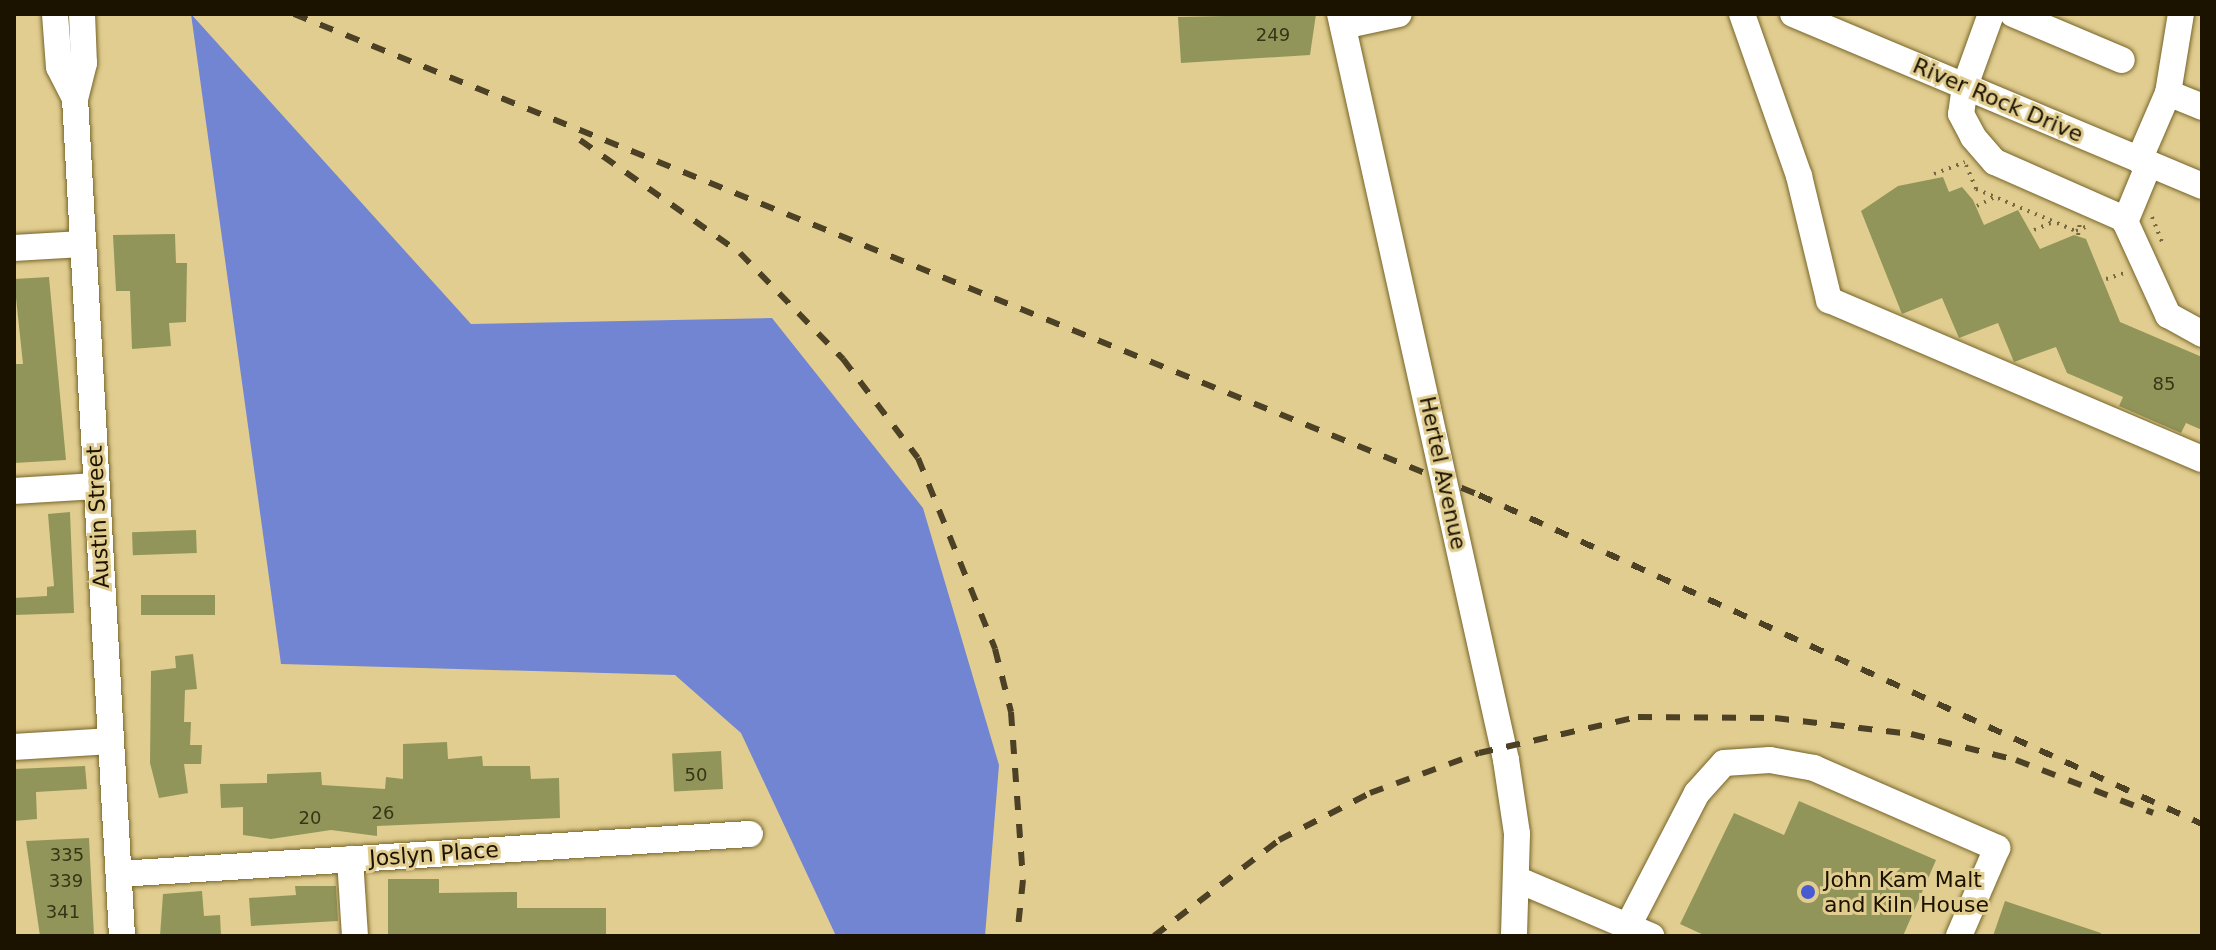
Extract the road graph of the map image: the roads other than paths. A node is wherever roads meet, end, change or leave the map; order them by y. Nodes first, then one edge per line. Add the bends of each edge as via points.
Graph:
1 (55, 14) edge
2 (82, 14) edge
3 (1399, 14) edge
4 (1742, 14) edge
5 (1793, 14) edge
6 (1991, 14) edge
7 (2013, 14) edge
8 (2181, 14) edge
9 (1342, 20) edge
10 (2122, 60) dead end
11 (1965, 86) junction
12 (2168, 93) junction
13 (75, 98) junction
14 (2202, 107) edge
15 (2144, 162) junction
16 (2202, 186) edge
17 (2125, 222) junction
18 (82, 244) junction
19 (14, 248) edge
20 (2202, 334) edge
21 (2202, 459) edge
22 (96, 486) junction
23 (14, 491) edge
24 (111, 741) junction
25 (14, 747) edge
26 (750, 834) dead end
27 (350, 859) junction
28 (119, 874) junction
29 (1516, 879) junction
30 (1640, 931) edge
31 (122, 936) edge
32 (355, 936) edge
33 (1514, 936) edge
34 (1959, 936) edge

1 - 13 street, Austin Street via 59,67
2 - 13 street, Austin Street via 84,63
3 - 9 street
4 - 21 street via 1799,176 1829,300
5 - 11 street, River Rock Drive
6 - 11 street
7 - 10 street
8 - 12 street
9 - 29 street, Hertel Avenue via 1506,760
11 - 15 street, River Rock Drive
11 - 17 street via 1961,114 1986,155
12 - 14 street
12 - 15 street
13 - 18 street, Austin Street
15 - 16 street, River Rock Drive
15 - 17 street
17 - 20 street via 2168,315
18 - 19 street
18 - 22 street, Austin Street
22 - 23 street
22 - 24 street, Austin Street
24 - 25 street
24 - 28 street, Austin Street
26 - 27 street, Joslyn Place
27 - 28 street, Joslyn Place
27 - 32 street
28 - 31 street, Austin Street
29 - 30 street
29 - 33 street, Hertel Avenue
30 - 34 street via 1697,793 1724,763 1770,760 1814,768 1997,848

